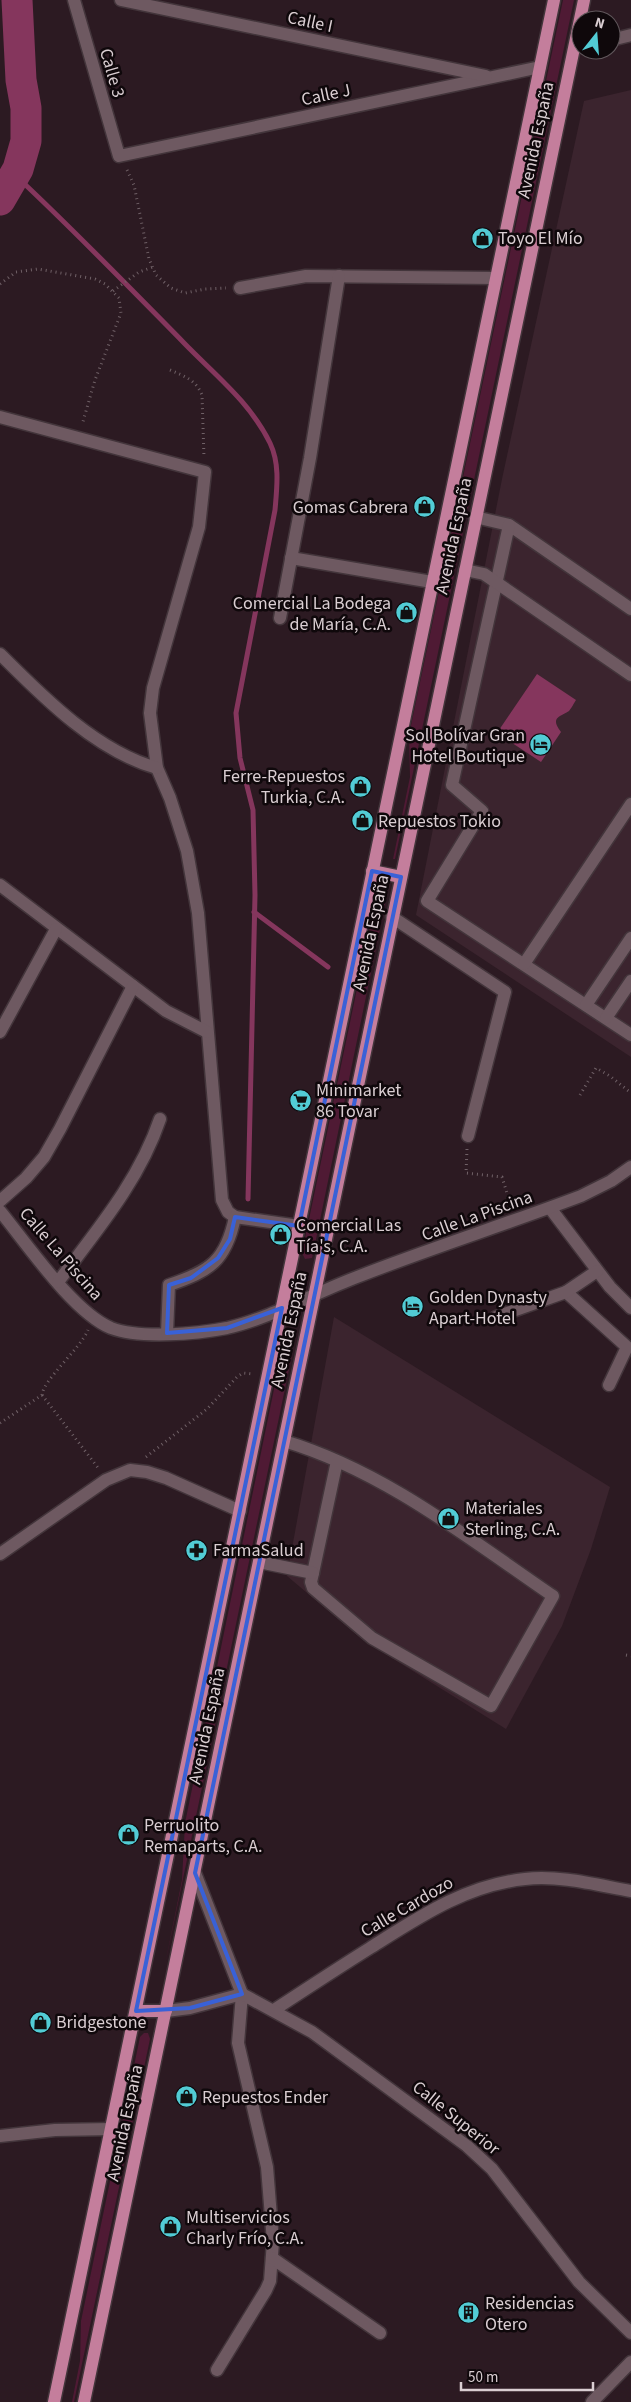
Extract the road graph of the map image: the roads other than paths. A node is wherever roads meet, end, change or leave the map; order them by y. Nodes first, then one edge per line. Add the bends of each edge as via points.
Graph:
1 (74, 0) edge
2 (121, 0) edge
3 (554, 0) edge
4 (574, 60) edge
5 (540, 66) junction
6 (493, 77) junction
7 (119, 156) joint
8 (339, 276) junction
9 (496, 278) junction
10 (240, 288) road end
11 (0, 417) edge
12 (476, 517) junction
13 (509, 525) junction
14 (291, 558) junction
15 (465, 570) junction
16 (432, 582) junction
17 (496, 583) junction
18 (631, 609) edge
19 (280, 618) dead end
20 (0, 654) edge
21 (631, 675) edge
22 (157, 768) junction
23 (631, 804) edge
24 (372, 871) junction
25 (401, 877) junction
26 (0, 885) edge
27 (392, 917) junction
28 (56, 929) junction
29 (631, 938) edge
30 (524, 964) junction
31 (631, 981) edge
32 (132, 986) junction
33 (586, 1005) junction
34 (606, 1018) junction
35 (0, 1032) edge
36 (207, 1032) junction
37 (631, 1035) edge
38 (160, 1119) dead end
39 (468, 1136) road end
40 (631, 1168) edge
41 (0, 1201) edge
42 (550, 1208) junction
43 (0, 1211) edge
44 (235, 1217) junction
45 (299, 1226) junction
46 (597, 1271) junction
47 (58, 1282) junction
48 (566, 1292) junction
49 (314, 1294) junction
50 (282, 1308) junction
51 (631, 1308) edge
52 (496, 1317) dead end
53 (167, 1333) junction
54 (609, 1386) dead end
55 (284, 1441) junction
56 (336, 1461) junction
57 (240, 1511) junction
58 (0, 1554) edge
59 (259, 1562) junction
60 (313, 1573) junction
61 (194, 1873) junction
62 (631, 1891) edge
63 (242, 1994) junction
64 (274, 2010) junction
65 (166, 2011) junction
66 (136, 2012) junction
67 (112, 2128) junction
68 (0, 2136) edge
69 (272, 2258) junction
70 (380, 2333) dead end
71 (631, 2333) edge
72 (631, 2362) edge
73 (217, 2370) dead end
74 (54, 2402) edge
75 (84, 2402) edge
76 (592, 2402) edge

1 - 7 street, Calle 3
2 - 6 street, Calle I
3 - 5 main road, Avenida España
4 - 12 main road, Avenida España
5 - 6 street, Calle J
5 - 9 main road, Avenida España
6 - 7 street, Calle J
8 - 9 street
8 - 10 street via 290,278
8 - 14 street
9 - 16 main road, Avenida España
11 - 22 street via 205,472 199,527 153,688 150,728
12 - 13 street
12 - 15 main road, Avenida España
13 - 17 street
13 - 18 street
14 - 16 street
14 - 19 street
15 - 17 street via 484,574
15 - 25 main road, Avenida España
16 - 24 main road, Avenida España
17 - 21 street
17 - 30 street via 452,785 482,811 427,901
20 - 22 street via 39,693 82,727 123,755
22 - 36 street via 187,851 198,913
23 - 30 street
24 - 25 main road
24 - 45 main road, Avenida España
25 - 27 main road, Avenida España
26 - 28 street
27 - 39 street via 505,992
27 - 49 main road, Avenida España
28 - 32 street
28 - 35 street
29 - 33 street
30 - 33 street
31 - 34 street
32 - 36 street via 166,1011
32 - 41 street via 48,1150 26,1178
33 - 34 street
34 - 37 street
36 - 44 street via 222,1200 228,1212
38 - 47 street via 138,1172
40 - 42 street, Calle La Piscina via 612,1181
42 - 46 street
42 - 49 street, Calle La Piscina
43 - 47 street, Calle La Piscina
44 - 45 street
44 - 53 street via 226,1249 218,1258 191,1278 169,1285
45 - 50 main road, Avenida España
46 - 48 street
46 - 51 street
47 - 53 street, Calle La Piscina via 73,1300 110,1327 131,1334
48 - 52 street
48 - 54 street via 627,1347
49 - 50 street, Calle La Piscina
49 - 55 main road, Avenida España
50 - 53 street, Calle La Piscina via 227,1328
50 - 57 main road, Avenida España
55 - 56 street
55 - 59 main road, Avenida España
56 - 60 street
56 - 60 street via 413,1500 553,1596 491,1706 372,1638 313,1588
57 - 58 street via 166,1478 130,1470 106,1480
57 - 66 main road, Avenida España
59 - 60 street
59 - 61 main road, Avenida España
61 - 63 street
61 - 65 main road, Avenida España
62 - 64 street, Calle Cardozo via 544,1878 525,1878 486,1886 425,1914
63 - 64 street, Calle Superior
63 - 65 street
63 - 69 street via 238,2043 267,2167
64 - 71 street, Calle Superior via 319,2038 467,2146 492,2169 579,2282
65 - 66 main road
65 - 75 main road, Avenida España
66 - 67 main road, Avenida España
67 - 68 street
67 - 74 main road, Avenida España
69 - 70 street
69 - 73 street via 266,2290
72 - 76 street

